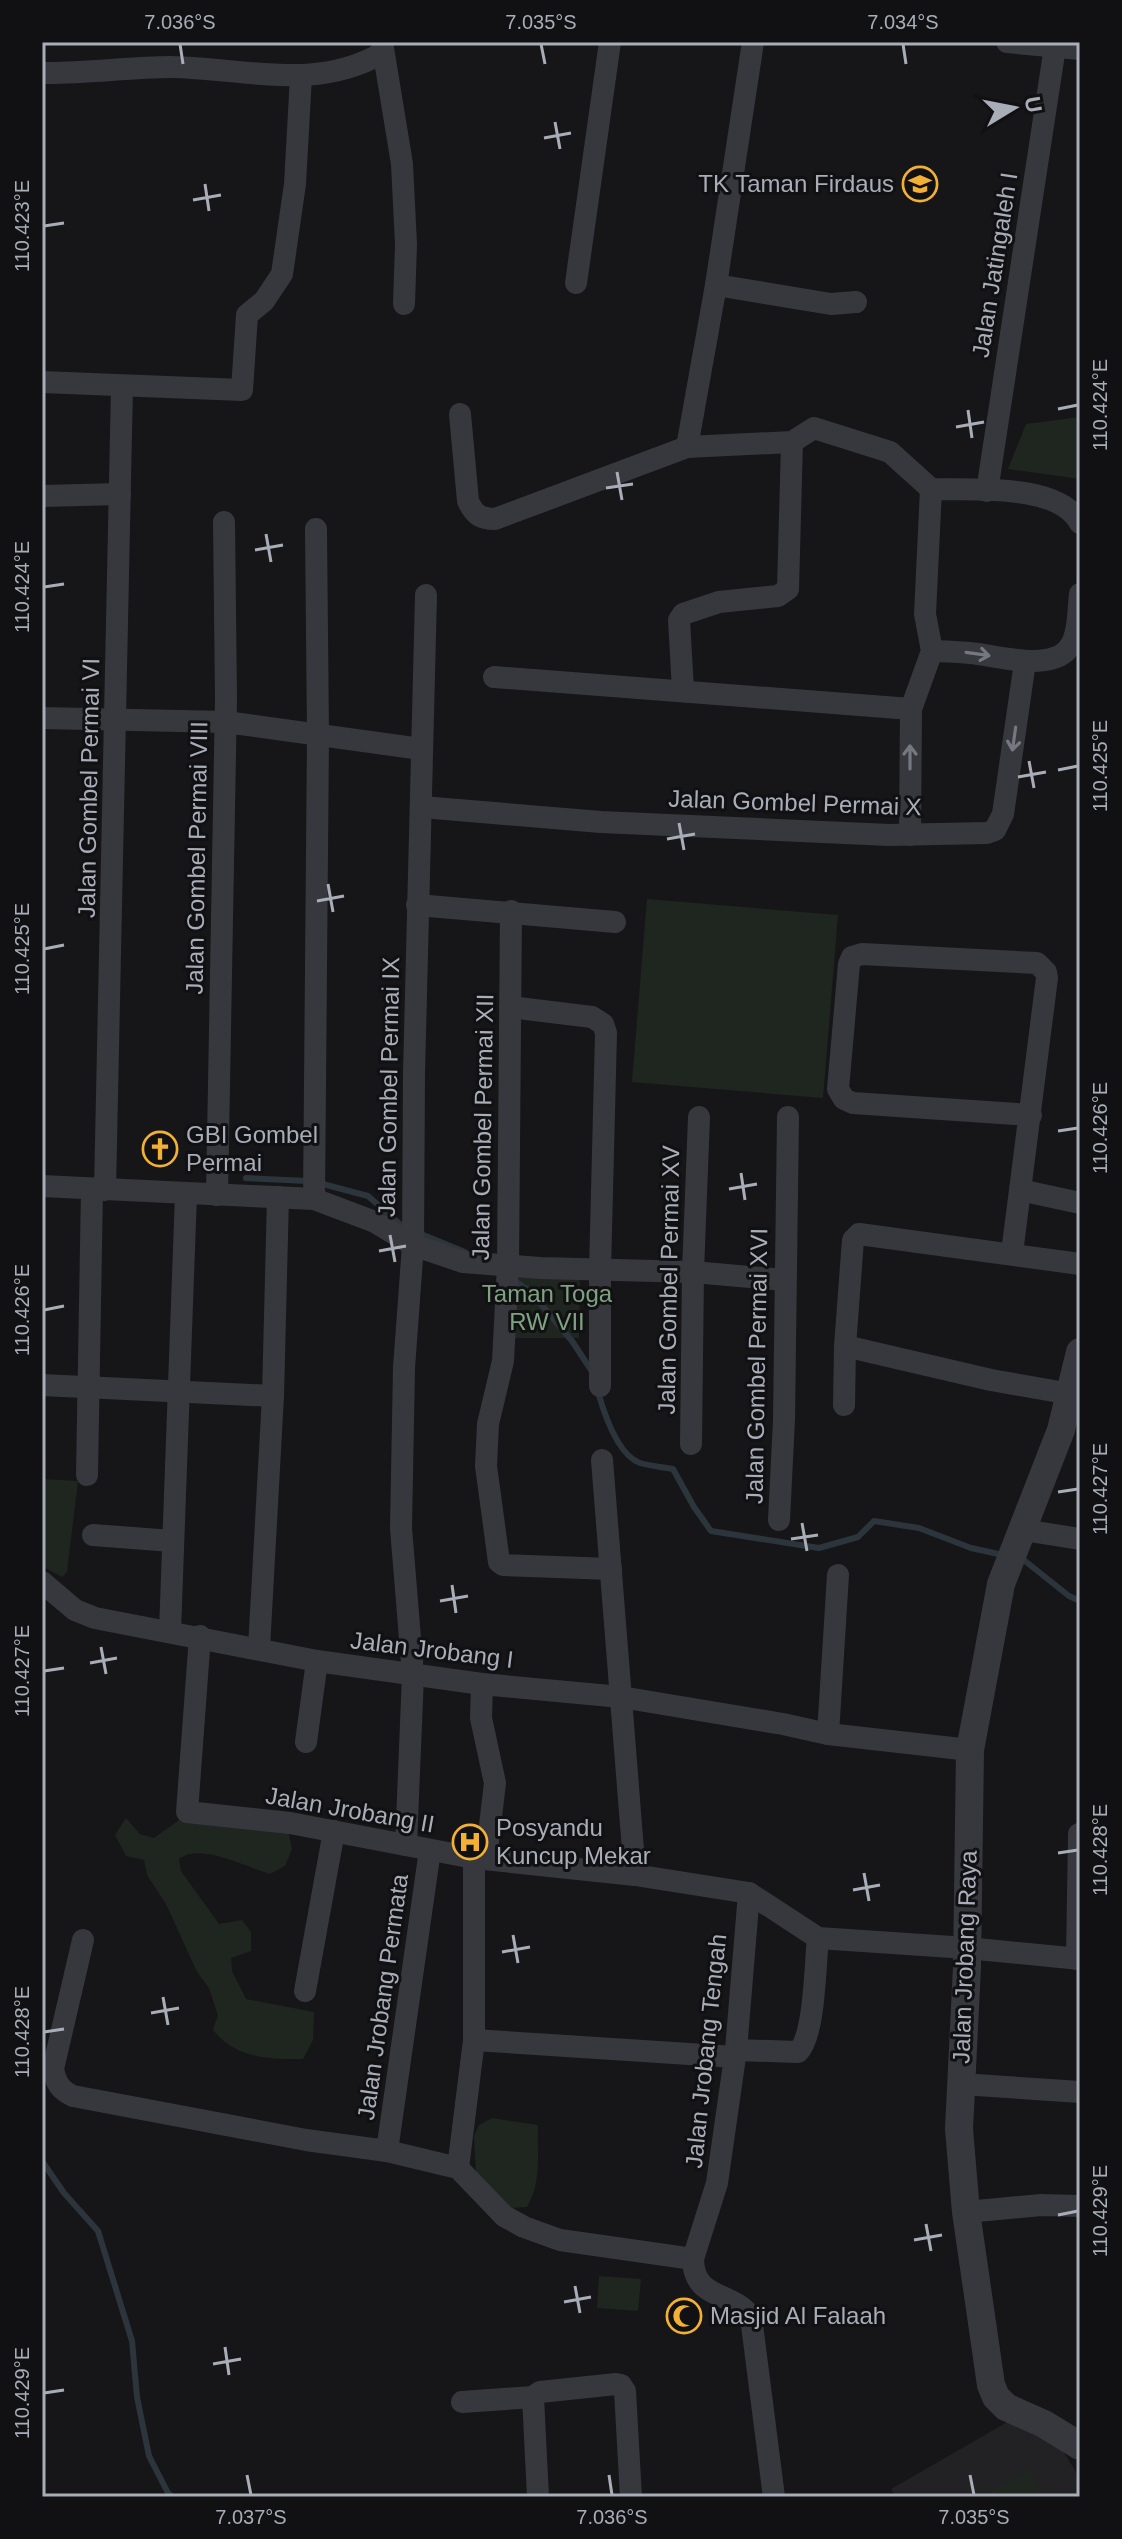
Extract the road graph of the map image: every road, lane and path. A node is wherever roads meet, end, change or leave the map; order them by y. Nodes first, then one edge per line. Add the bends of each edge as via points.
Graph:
1 (610, 42) edge
2 (753, 42) edge
3 (1007, 42) edge
4 (382, 47) edge
5 (1055, 47) junction
6 (1080, 49) edge
7 (42, 73) edge
8 (301, 76) junction
9 (576, 283) dead end
10 (716, 285) junction
11 (856, 302) dead end
12 (404, 304) dead end
13 (42, 382) edge
14 (122, 386) junction
15 (460, 414) dead end
16 (792, 442) junction
17 (687, 447) junction
18 (931, 489) junction
19 (987, 491) junction
20 (120, 494) junction
21 (42, 496) edge
22 (224, 522) dead end
23 (1080, 523) edge
24 (316, 529) dead end
25 (1080, 594) edge
26 (426, 595) dead end
27 (932, 651) junction
28 (1025, 662) junction
29 (494, 677) dead end
30 (683, 690) junction
31 (911, 709) junction
32 (42, 718) edge
33 (117, 720) junction
34 (226, 722) junction
35 (318, 736) junction
36 (421, 749) junction
37 (422, 807) junction
38 (910, 835) junction
39 (417, 905) junction
40 (511, 911) junction
41 (615, 922) dead end
42 (510, 1007) junction
43 (1031, 1115) junction
44 (699, 1117) dead end
45 (788, 1117) dead end
46 (42, 1186) edge
47 (98, 1189) junction
48 (1020, 1190) junction
49 (186, 1194) junction
50 (217, 1195) junction
51 (278, 1197) junction
52 (314, 1199) junction
53 (1080, 1203) edge
54 (413, 1245) junction
55 (1012, 1253) junction
56 (1080, 1264) edge
57 (508, 1266) junction
58 (600, 1270) junction
59 (693, 1272) junction
60 (785, 1280) junction
61 (845, 1346) junction
62 (1080, 1352) edge
63 (42, 1385) edge
64 (600, 1386) dead end
65 (90, 1387) junction
66 (180, 1391) junction
67 (1071, 1394) junction
68 (273, 1396) junction
69 (844, 1405) dead end
70 (1071, 1431) edge
71 (691, 1444) dead end
72 (602, 1460) dead end
73 (87, 1475) dead end
74 (779, 1520) dead end
75 (93, 1535) dead end
76 (1080, 1539) edge
77 (172, 1541) junction
78 (1015, 1549) junction
79 (611, 1569) junction
80 (838, 1575) dead end
81 (42, 1582) edge
82 (170, 1631) junction
83 (200, 1636) junction
84 (259, 1648) junction
85 (317, 1661) junction
86 (413, 1675) junction
87 (482, 1684) junction
88 (621, 1697) junction
89 (828, 1734) junction
90 (306, 1742) dead end
91 (970, 1750) junction
92 (334, 1831) junction
93 (1079, 1834) edge
94 (406, 1845) junction
95 (430, 1850) junction
96 (480, 1858) junction
97 (635, 1875) junction
98 (749, 1893) junction
99 (818, 1938) junction
100 (83, 1940) dead end
101 (967, 1948) junction
102 (1079, 1959) edge
103 (305, 1991) dead end
104 (474, 2040) junction
105 (736, 2053) junction
106 (961, 2084) junction
107 (1080, 2092) edge
108 (387, 2151) junction
109 (458, 2168) junction
110 (1080, 2206) edge
111 (966, 2212) junction
112 (693, 2259) junction
113 (533, 2397) junction
114 (462, 2402) dead end
115 (1080, 2446) edge
116 (538, 2497) edge
117 (631, 2497) edge
118 (774, 2497) edge

1 - 9 street
2 - 10 street
3 - 5 street
4 - 8 street via 359,66
4 - 12 street via 402,164
5 - 6 street
5 - 19 street, Jalan Jatingaleh I
7 - 8 street via 175,67
8 - 14 street via 286,254 272,291 247,315 242,390
10 - 11 street via 831,304
10 - 17 street
13 - 14 street
14 - 20 street, Jalan Gombel Permai VI
15 - 17 street via 468,501 472,511 486,519
16 - 17 street
16 - 18 street via 808,430 822,429 890,452
16 - 30 street via 788,589 778,596 719,602 683,614
18 - 19 street
18 - 27 street via 925,614
19 - 23 street via 1058,501
20 - 21 street
20 - 33 street, Jalan Gombel Permai VI
22 - 34 street, Jalan Gombel Permai VIII
24 - 35 street
25 - 28 street via 1070,648 1055,657
26 - 36 street, Jalan Gombel Permai IX
27 -> 28 street
27 - 31 street
28 -> 38 street, Jalan Gombel Permai X via 1000,823 987,833
29 - 30 street
30 - 31 street
38 -> 31 street
32 - 33 street
33 - 34 street
33 - 47 street, Jalan Gombel Permai VI
34 - 35 street
34 - 50 street, Jalan Gombel Permai VIII
35 - 36 street
35 - 52 street
36 - 37 street, Jalan Gombel Permai IX
37 - 38 street, Jalan Gombel Permai X via 601,822
37 - 39 street, Jalan Gombel Permai IX
39 - 40 street
39 - 54 street, Jalan Gombel Permai IX
40 - 41 street
40 - 42 street, Jalan Gombel Permai XII
42 - 57 street, Jalan Gombel Permai XII
42 - 58 street via 592,1017 603,1024
43 - 43 street via 1047,978 1042,967 852,957 838,1089 844,1099
43 - 48 street
44 - 59 street, Jalan Gombel Permai XV
45 - 60 street, Jalan Gombel Permai XVI
46 - 47 street
47 - 49 street
47 - 65 street, Jalan Gombel Permai VI
48 - 53 street
48 - 55 street
49 - 50 street
49 - 66 street
50 - 51 street
51 - 52 street
51 - 68 street
52 - 54 street via 362,1216
54 - 57 street via 463,1262
54 - 86 street, Jalan Gombel Permai IX via 401,1528
55 - 56 street
55 - 61 street via 855,1236
57 - 58 street
57 - 79 street, Jalan Gombel Permai XII via 503,1361 488,1424 486,1466 499,1562
58 - 59 street
58 - 64 street
59 - 60 street
59 - 71 street, Jalan Gombel Permai XV
60 - 74 street, Jalan Gombel Permai XVI
61 - 67 street
61 - 69 street
62 - 67 street, Jalan Jrobang Raya
63 - 65 street
65 - 66 street
65 - 73 street, Jalan Gombel Permai VI
66 - 68 street
66 - 77 street
67 - 70 street, Jalan Jrobang Raya
68 - 84 street
70 - 78 street, Jalan Jrobang Raya
72 - 79 street
75 - 77 street
76 - 78 street
77 - 82 street
78 - 91 street, Jalan Jrobang Raya via 1001,1584
79 - 88 street
80 - 89 street
81 - 82 street, Jalan Jrobang I via 79,1613
82 - 83 street, Jalan Jrobang I
83 - 84 street, Jalan Jrobang I
83 - 92 street, Jalan Jrobang II via 187,1812
84 - 85 street, Jalan Jrobang I
85 - 86 street, Jalan Jrobang I
85 - 90 street
86 - 87 street, Jalan Jrobang I
86 - 94 street, Jalan Gombel Permai IX
87 - 88 street, Jalan Jrobang I
87 - 96 street via 481,1718 495,1783
88 - 89 street, Jalan Jrobang I
88 - 97 street
89 - 91 street, Jalan Jrobang I
91 - 101 street, Jalan Jrobang Raya
92 - 94 street, Jalan Jrobang II
92 - 103 street
93 - 102 street
94 - 95 street, Jalan Jrobang II
95 - 96 street, Jalan Jrobang II
95 - 108 street, Jalan Jrobang Permata
96 - 97 street, Jalan Jrobang II
96 - 104 street
97 - 98 street, Jalan Jrobang II
98 - 99 street, Jalan Jrobang II
98 - 105 street, Jalan Jrobang Tengah
99 - 101 street, Jalan Jrobang II
99 - 105 street via 802,2048
100 - 108 street via 53,2069 63,2091
101 - 102 street, Jalan Jrobang II
101 - 106 street, Jalan Jrobang Raya
104 - 105 street
104 - 109 street
105 - 112 street, Jalan Jrobang Tengah via 717,2183
106 - 107 street
106 - 111 street, Jalan Jrobang Raya
108 - 109 street, Jalan Jrobang Permata
109 - 112 street via 504,2216 524,2227 560,2240
110 - 111 street
111 - 115 street, Jalan Jrobang Raya via 996,2397
112 - 118 street via 696,2280 703,2287 741,2306 751,2317
113 - 114 street
113 - 116 street
113 - 117 street via 540,2392 621,2385

